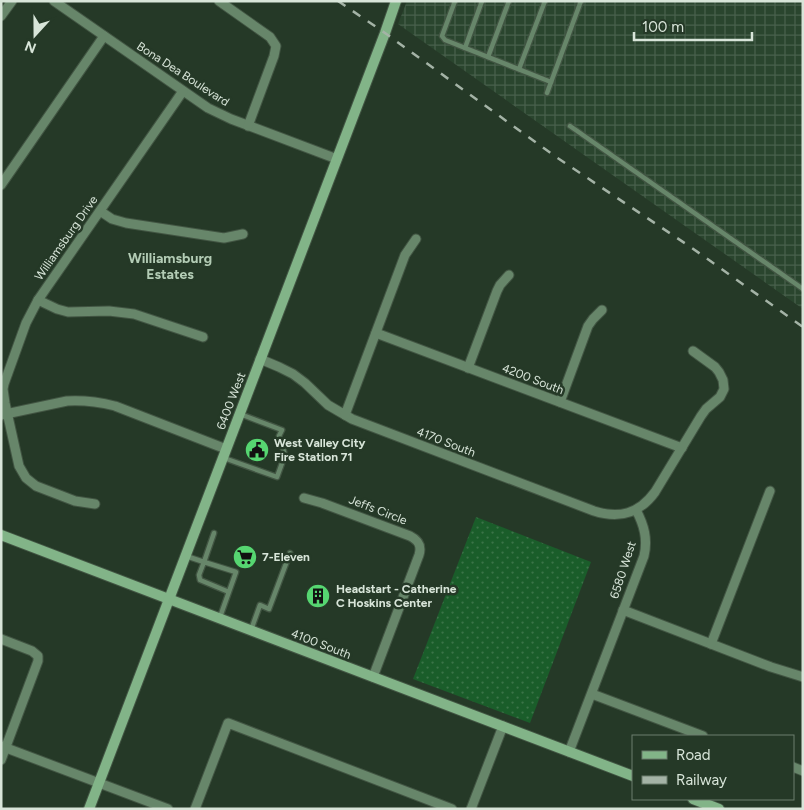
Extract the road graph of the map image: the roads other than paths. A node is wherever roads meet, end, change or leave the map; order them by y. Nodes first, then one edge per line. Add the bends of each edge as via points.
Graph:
1 (12, 1) edge
2 (54, 1) edge
3 (219, 1) edge
4 (396, 1) edge
5 (455, 1) edge
6 (482, 1) edge
7 (509, 1) edge
8 (545, 1) edge
9 (581, 1) edge
10 (1, 16) edge
11 (104, 36) junction
12 (465, 48) junction
13 (488, 57) junction
14 (519, 69) junction
15 (551, 82) junction
16 (184, 91) junction
17 (547, 93) dead end
18 (248, 126) junction
19 (570, 126) dead end
20 (337, 159) junction
21 (1, 184) edge
22 (100, 211) junction
23 (243, 234) dead end
24 (416, 239) dead end
25 (509, 275) dead end
26 (803, 289) edge
27 (38, 300) junction
28 (602, 310) dead end
29 (376, 333) junction
30 (203, 337) dead end
31 (693, 351) dead end
32 (260, 359) junction
33 (468, 368) junction
34 (560, 402) junction
35 (4, 414) edge
36 (240, 414) junction
37 (345, 415) junction
38 (682, 448) junction
39 (225, 453) junction
40 (770, 492) dead end
41 (304, 498) dead end
42 (94, 504) dead end
43 (636, 510) junction
44 (214, 533) dead end
45 (1, 535) edge
46 (290, 553) dead end
47 (186, 556) junction
48 (204, 562) junction
49 (229, 592) junction
50 (169, 599) junction
51 (623, 610) junction
52 (219, 618) junction
53 (251, 631) junction
54 (1, 639) edge
55 (712, 644) junction
56 (801, 673) edge
57 (373, 677) junction
58 (592, 694) junction
59 (503, 726) junction
60 (700, 735) edge
61 (4, 746) edge
62 (570, 752) junction
63 (1, 760) edge
64 (632, 776) edge
65 (99, 783) junction
66 (696, 800) edge
67 (89, 809) edge
68 (168, 809) edge
69 (195, 809) edge
70 (452, 809) edge
71 (471, 809) edge
72 (719, 809) edge

1 - 10 street
2 - 11 street, Bona Dea Boulevard
3 - 18 street via 270,37 276,46
4 - 20 street, 6400 West
5 - 12 lane via 442,36
6 - 12 lane
7 - 13 lane
8 - 14 lane
9 - 15 lane
11 - 16 street, Bona Dea Boulevard
11 - 21 street
12 - 13 lane
13 - 14 lane
14 - 15 lane
15 - 17 lane
16 - 18 street, Bona Dea Boulevard via 208,108
16 - 22 street, Williamsburg Drive
18 - 20 street, Bona Dea Boulevard
19 - 26 lane
20 - 32 street, 6400 West
22 - 23 street via 126,223 224,238
22 - 27 street, Williamsburg Drive
24 - 29 street via 406,255
25 - 33 street via 498,288
27 - 30 street via 68,312 134,314
27 - 35 street, Williamsburg Drive via 4,384
28 - 34 street via 588,326
29 - 33 street, 4200 South
29 - 37 street
31 - 38 street via 715,367 724,389 703,412
32 - 36 street, 6400 West
32 - 37 street, 4170 South via 293,374 328,405
33 - 34 street, 4200 South
34 - 38 street, 4200 South
35 - 39 street via 67,401 98,402 115,406
35 - 42 street, Williamsburg Drive via 19,466 26,478 36,486
36 - 39 street, 6400 West
36 - 39 lane via 282,430 279,436 285,455 277,478
37 - 43 street, 4170 South via 594,511 613,515
38 - 43 street via 652,497
39 - 47 street, 6400 West
40 - 55 street
41 - 57 street, Jeffs Circle via 410,536 420,544
43 - 51 street, 6580 West via 644,526 646,544
44 - 48 lane
45 - 50 street, 4100 South
46 - 53 lane via 270,609 260,605
47 - 48 lane
47 - 50 street, 6400 West
48 - 49 lane via 200,580
48 - 49 lane via 236,572
49 - 52 lane
50 - 52 street, 4100 South
50 - 65 street, 6400 West
51 - 55 street
51 - 58 street, 6580 West
52 - 53 street, 4100 South
53 - 57 street, 4100 South
54 - 61 street via 32,650 38,656 37,666
55 - 56 street via 771,667
57 - 59 street, 4100 South
58 - 60 street
58 - 62 street, 6580 West
59 - 62 street, 4100 South
59 - 71 street
61 - 63 street
61 - 65 street
62 - 64 street, 4100 South
65 - 67 street, 6400 West
65 - 68 street
66 - 72 street
69 - 70 street via 228,723

